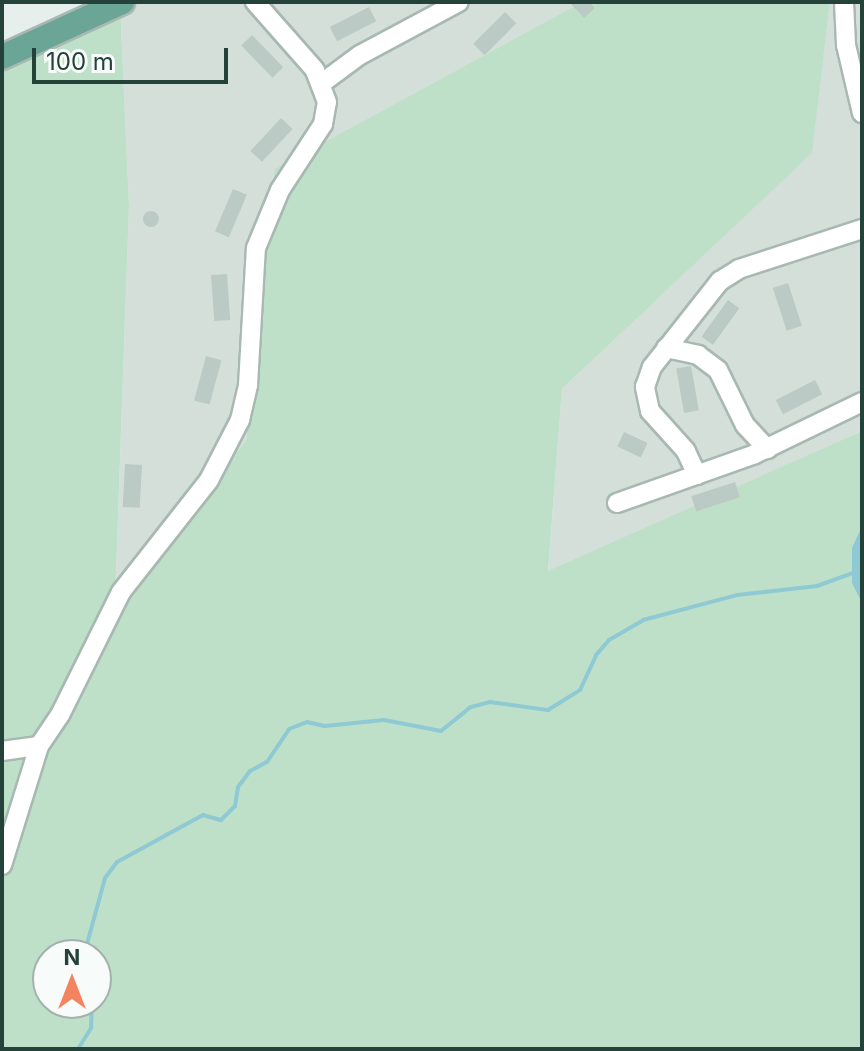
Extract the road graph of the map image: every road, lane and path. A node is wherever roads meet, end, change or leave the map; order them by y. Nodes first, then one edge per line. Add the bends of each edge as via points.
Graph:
1 (122, 2) edge
2 (255, 2) edge
3 (459, 2) edge
4 (844, 2) edge
5 (2, 57) edge
6 (322, 83) junction
7 (862, 113) edge
8 (862, 229) edge
9 (666, 348) junction
10 (862, 402) edge
11 (767, 449) junction
12 (697, 475) junction
13 (617, 503) dead end
14 (39, 746) junction
15 (2, 751) edge
16 (2, 865) edge

1 - 5 main road
2 - 6 street
3 - 6 street via 360,55
4 - 7 street via 846,45
6 - 14 street via 327,102 323,124 280,190 256,248 248,385 240,420 209,480 121,592
8 - 9 street via 739,269 720,281
9 - 11 street via 698,355 718,370 745,425
9 - 12 street via 652,367 646,401 686,451
10 - 11 street
11 - 12 street
12 - 13 street
14 - 15 street
14 - 16 street

